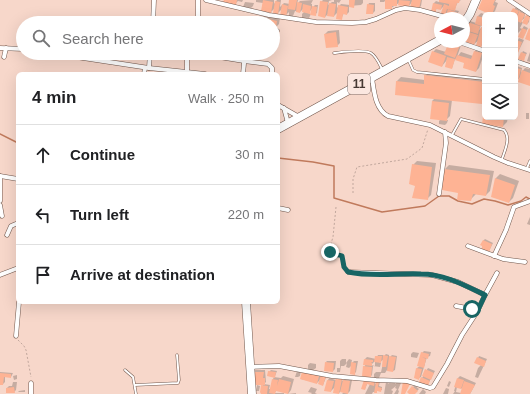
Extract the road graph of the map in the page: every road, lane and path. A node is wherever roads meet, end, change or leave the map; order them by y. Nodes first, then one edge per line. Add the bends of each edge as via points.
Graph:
1 (154, 0) edge
2 (198, 0) edge
3 (206, 0) edge
4 (476, 0) edge
5 (509, 0) edge
6 (434, 14) edge
7 (470, 14) edge
8 (530, 14) edge
9 (153, 16) edge
10 (198, 16) edge
11 (276, 16) edge
12 (280, 17) edge
13 (434, 43) edge
14 (470, 46) edge
15 (0, 48) edge
16 (6, 48) junction
17 (16, 49) edge
18 (482, 50) edge
19 (334, 53) dead end
20 (4, 57) dead end
21 (408, 58) junction
22 (96, 60) edge
23 (149, 60) edge
24 (187, 60) edge
25 (238, 60) edge
26 (244, 61) junction
27 (518, 62) edge
28 (530, 66) edge
29 (148, 68) junction
30 (187, 71) junction
31 (383, 71) junction
32 (145, 72) edge
33 (149, 72) edge
34 (177, 72) edge
35 (193, 72) edge
36 (243, 72) edge
37 (272, 72) edge
38 (372, 77) junction
39 (482, 79) edge
40 (280, 106) edge
41 (284, 108) junction
42 (299, 117) junction
43 (288, 123) junction
44 (430, 125) junction
45 (280, 128) edge
46 (444, 132) junction
47 (452, 136) junction
48 (502, 161) junction
49 (530, 161) edge
50 (528, 170) edge
51 (0, 176) edge
52 (16, 179) edge
53 (353, 193) dead end
54 (439, 194) dead end
55 (530, 200) edge
56 (0, 201) edge
57 (0, 205) edge
58 (336, 207) dead end
59 (280, 208) edge
60 (288, 210) dead end
61 (2, 216) dead end
62 (16, 224) edge
63 (7, 235) dead end
64 (468, 246) dead end
65 (494, 256) junction
66 (525, 262) dead end
67 (16, 269) edge
68 (348, 272) joint
69 (0, 274) edge
70 (498, 274) dead end
71 (485, 295) junction
72 (19, 304) edge
73 (246, 304) edge
74 (456, 306) dead end
75 (477, 312) junction
76 (16, 336) joint
77 (177, 355) dead end
78 (250, 367) junction
79 (126, 370) dead end
80 (32, 383) joint
81 (134, 385) junction
82 (31, 394) edge
83 (136, 394) edge
84 (252, 394) edge

1 - 9 street
2 - 10 street
3 - 11 street
4 - 7 highway
5 - 8 street
6 - 12 street via 405,8 376,20 352,23 316,22
13 - 21 highway, 11
14 - 18 street
15 - 16 street
16 - 17 street
16 - 20 street
19 - 31 lane via 372,53
21 - 31 highway, 11
21 - 39 lane via 413,70 417,72
22 - 29 street
23 - 29 street
24 - 30 street
25 - 26 street
26 - 36 street
26 - 37 street via 270,65
27 - 28 street
29 - 32 street
29 - 33 street
29 - 34 street
30 - 34 street
30 - 35 street
31 - 38 highway, 11
38 - 42 highway, 11
38 - 44 street via 377,103 383,114
40 - 41 street
41 - 42 street
41 - 43 street
42 - 43 highway, 11
43 - 45 highway, 11
44 - 46 street
44 - 53 path via 422,148 406,159 357,167 352,179
46 - 47 street
46 - 54 street via 446,143
47 - 48 street
47 - 48 lane via 461,119 504,130 508,140
48 - 50 street
49 - 50 lane
51 - 52 street
51 - 56 street
55 - 65 street via 514,207
57 - 61 street
58 - 68 path via 330,252 342,256
59 - 60 street
62 - 63 street via 11,226
64 - 65 street
65 - 66 street
67 - 69 street
68 - 71 street via 432,275 458,282
70 - 71 street
71 - 75 street
72 - 76 street
73 - 78 highway
74 - 75 street
75 - 78 street via 433,387 429,389 407,380 332,376 279,366
76 - 80 path via 26,350
77 - 81 lane via 178,383
78 - 84 highway
79 - 81 lane via 133,377
80 - 82 street
81 - 83 lane

